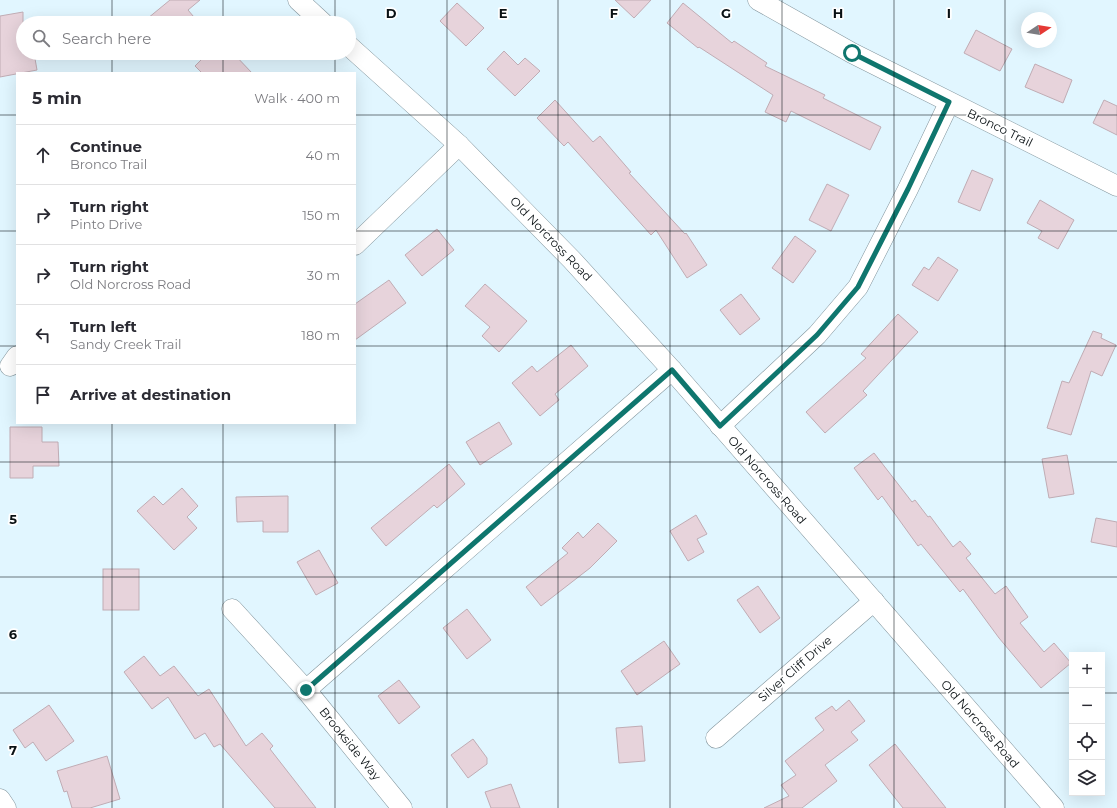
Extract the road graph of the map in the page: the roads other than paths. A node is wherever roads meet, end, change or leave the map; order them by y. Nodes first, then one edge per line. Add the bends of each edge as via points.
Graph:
1 (298, 0) edge
2 (758, 0) edge
3 (316, 16) edge
4 (356, 52) edge
5 (949, 102) junction
6 (459, 145) junction
7 (1117, 186) edge
8 (356, 244) edge
9 (672, 370) junction
10 (720, 426) junction
11 (874, 600) junction
12 (232, 609) dead end
13 (306, 690) junction
14 (716, 738) dead end
15 (0, 800) edge
16 (6, 808) edge
17 (402, 808) edge
18 (1054, 808) edge

1 - 3 street
2 - 5 street, Bronco Trail via 852,53
4 - 6 street, Old Norcross Road
5 - 7 street, Bronco Trail
5 - 10 street via 858,287 817,335
6 - 8 street
6 - 9 street, Old Norcross Road via 572,260
9 - 10 street, Old Norcross Road
9 - 13 street
10 - 11 street, Old Norcross Road
11 - 14 street, Silver Cliff Drive
11 - 18 street, Old Norcross Road
12 - 13 street, Brookside Way
13 - 17 street, Brookside Way
15 - 16 street

